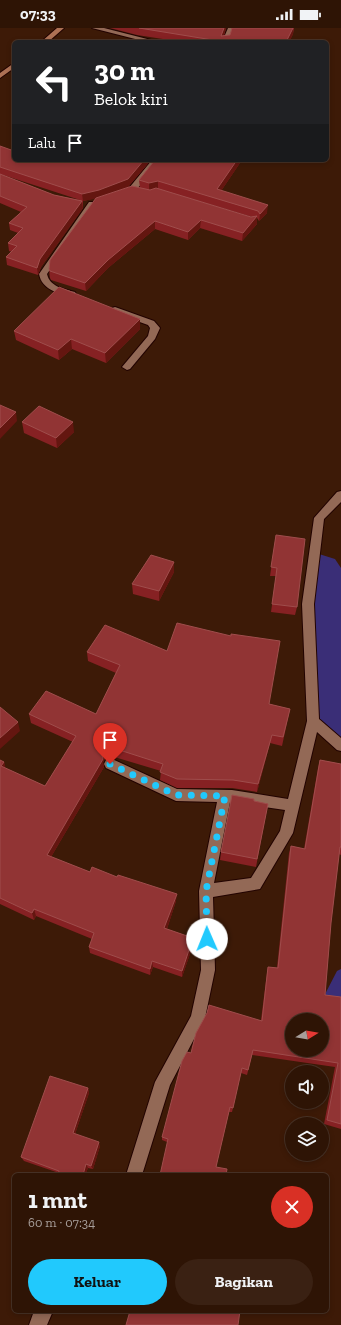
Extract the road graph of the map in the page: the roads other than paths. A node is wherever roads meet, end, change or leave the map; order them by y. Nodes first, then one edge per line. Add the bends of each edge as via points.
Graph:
1 (61, 28) edge
2 (95, 28) edge
3 (231, 28) edge
4 (46, 40) edge
5 (147, 40) edge
6 (225, 40) edge
7 (12, 67) edge
8 (0, 76) edge
9 (154, 162) edge
10 (132, 190) junction
11 (144, 193) edge
12 (114, 197) edge
13 (102, 201) edge
14 (79, 204) edge
15 (92, 204) junction
16 (78, 297) edge
17 (108, 307) edge
18 (127, 367) dead end
19 (341, 495) edge
20 (314, 721) junction
21 (341, 746) edge
22 (110, 764) dead end
23 (225, 796) junction
24 (292, 805) junction
25 (206, 891) junction
26 (135, 1173) edge
27 (43, 1313) edge
28 (38, 1325) edge

1 - 4 main road
2 - 5 street
3 - 6 street
7 - 8 main road
9 - 10 street
10 - 11 street
10 - 12 street
13 - 15 street
14 - 15 street
15 - 16 street via 43,274 49,286
17 - 18 street via 151,323 155,328 152,337
19 - 20 street via 318,518 308,604
20 - 21 street
20 - 24 street
22 - 23 street via 176,795
23 - 24 street
23 - 25 street
24 - 25 street via 286,833 255,884
25 - 26 street via 208,970 198,1018 163,1082
27 - 28 street

